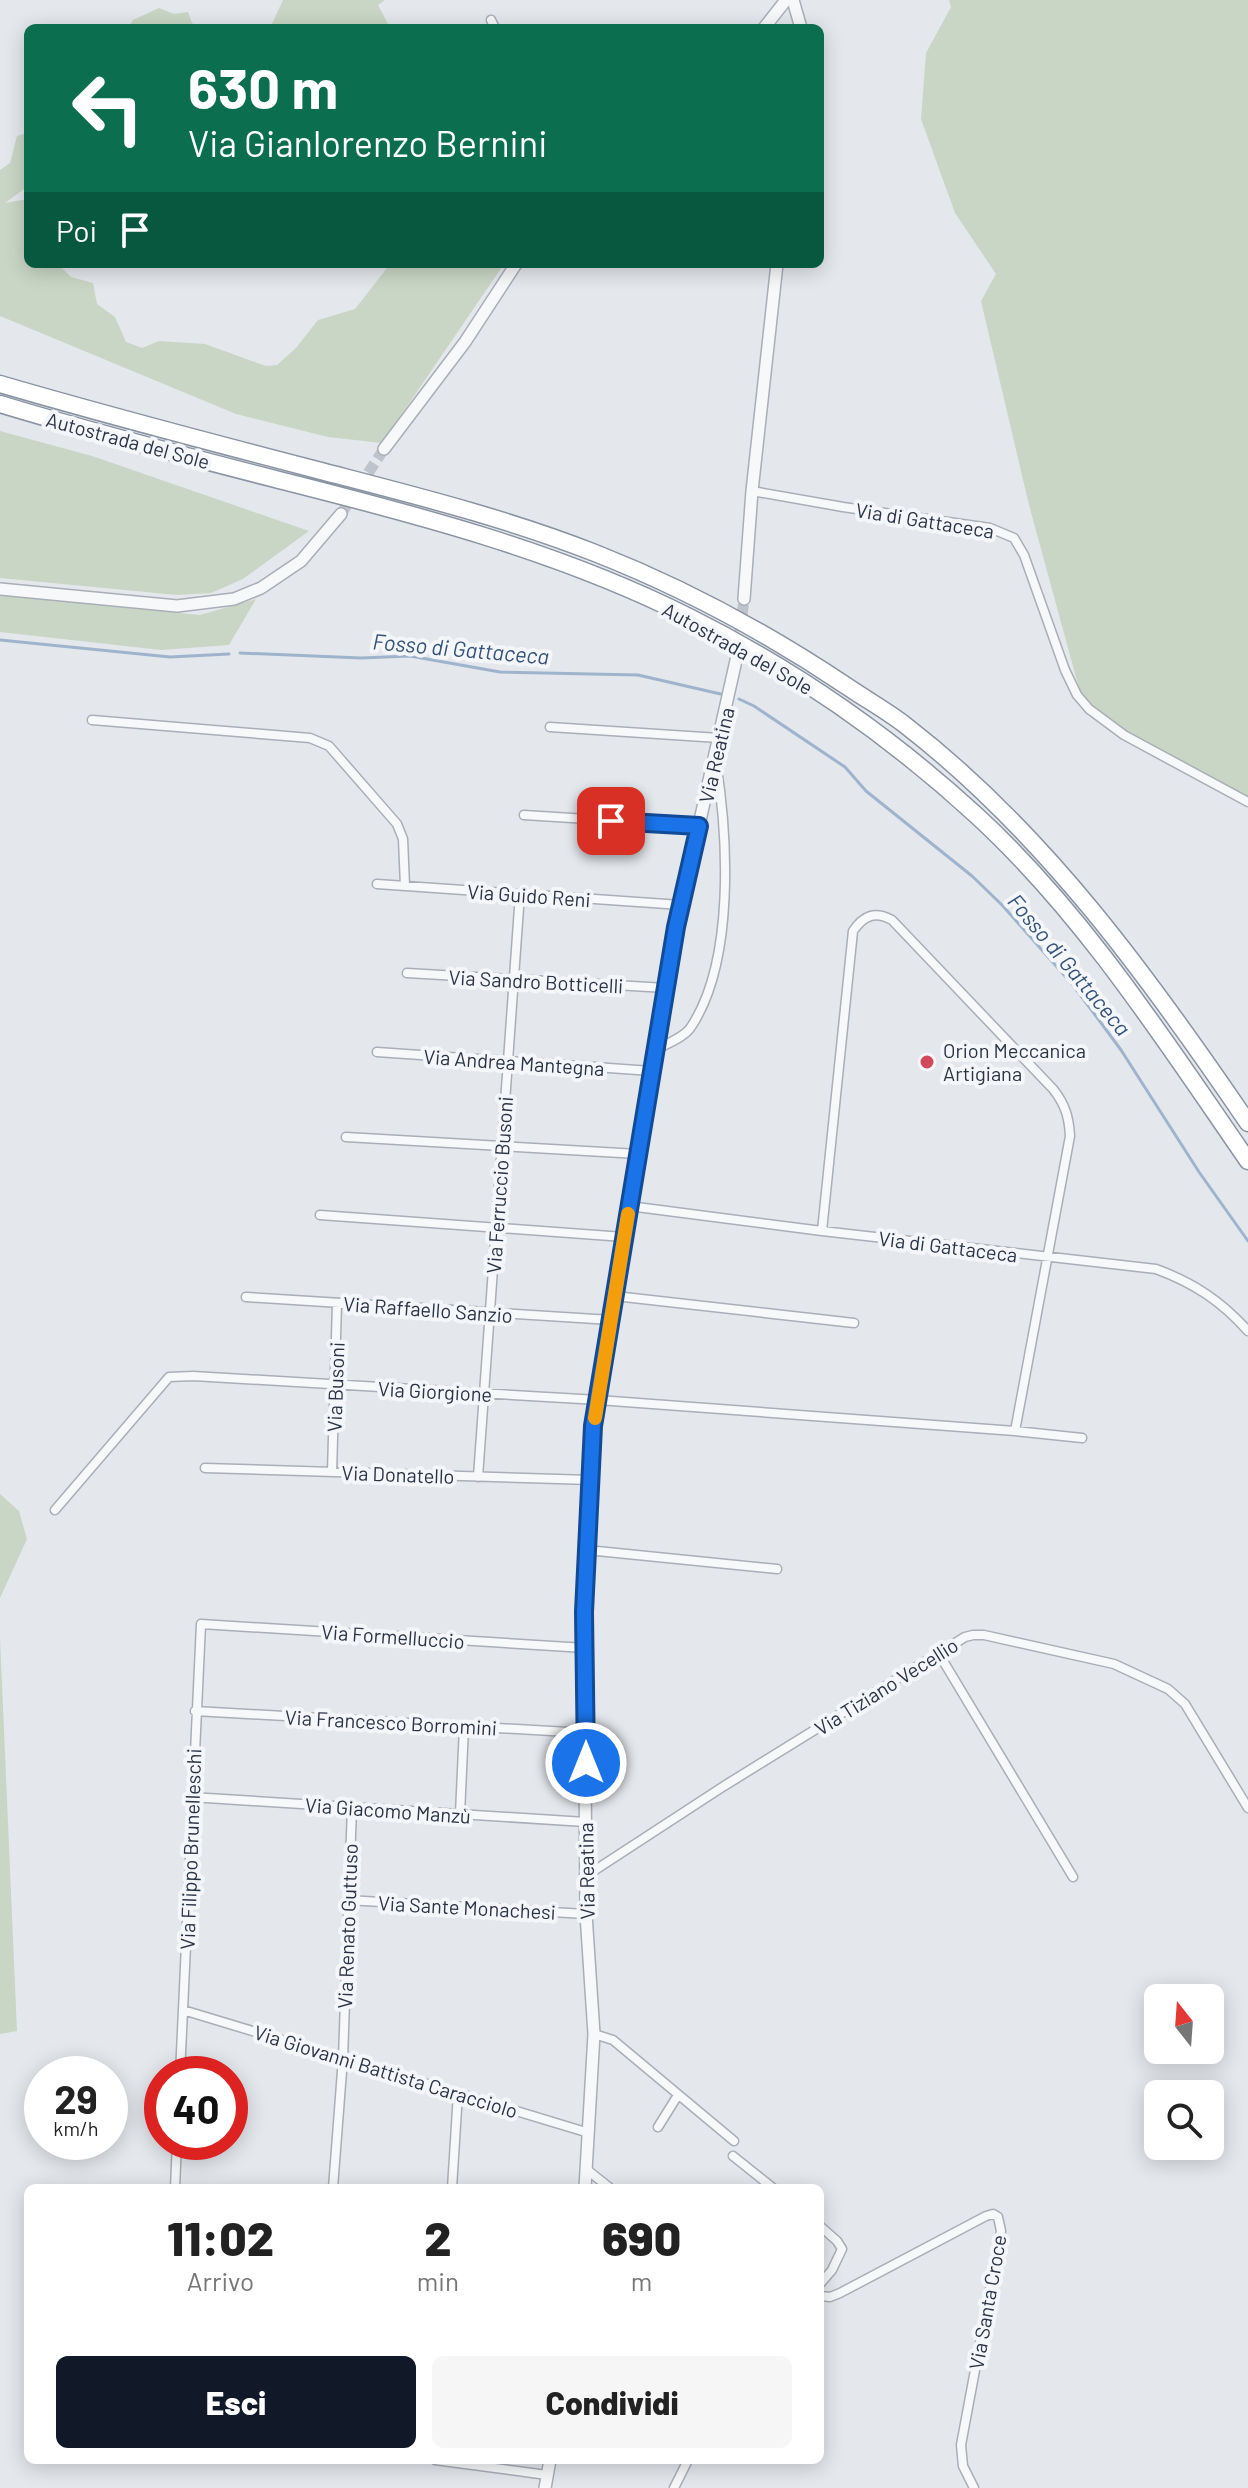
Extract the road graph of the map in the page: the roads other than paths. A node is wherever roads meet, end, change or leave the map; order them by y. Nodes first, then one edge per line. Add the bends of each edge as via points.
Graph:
1 (786, 0) edge
2 (793, 0) edge
3 (767, 24) edge
4 (800, 24) edge
5 (513, 268) edge
6 (777, 268) edge
7 (0, 384) edge
8 (0, 404) edge
9 (384, 449) tunnel mouth
10 (752, 491) junction
11 (341, 514) tunnel mouth
12 (0, 589) edge
13 (744, 599) tunnel mouth
14 (737, 656) tunnel mouth
15 (92, 720) dead end
16 (550, 727) dead end
17 (719, 738) junction
18 (715, 755) junction
19 (1248, 802) edge
20 (524, 815) dead end
21 (699, 826) junction
22 (377, 884) dead end
23 (405, 886) junction
24 (520, 894) junction
25 (681, 905) junction
26 (407, 973) dead end
27 (514, 979) junction
28 (666, 988) junction
29 (655, 1050) junction
30 (377, 1052) dead end
31 (508, 1061) junction
32 (652, 1071) junction
33 (1248, 1123) edge
34 (346, 1137) dead end
35 (502, 1146) junction
36 (638, 1154) junction
37 (1248, 1161) edge
38 (629, 1206) junction
39 (320, 1215) dead end
40 (496, 1228) junction
41 (822, 1231) junction
42 (624, 1237) junction
43 (1047, 1257) junction
44 (615, 1296) junction
45 (246, 1297) dead end
46 (337, 1303) junction
47 (490, 1313) junction
48 (611, 1320) junction
49 (854, 1323) dead end
50 (1248, 1331) edge
51 (335, 1386) junction
52 (484, 1394) junction
53 (598, 1400) junction
54 (1015, 1431) junction
55 (1082, 1438) dead end
56 (205, 1468) dead end
57 (332, 1472) junction
58 (478, 1477) junction
59 (591, 1480) junction
60 (55, 1510) dead end
61 (587, 1550) junction
62 (777, 1569) dead end
63 (201, 1624) joint
64 (585, 1648) junction
65 (939, 1654) junction
66 (195, 1711) junction
67 (464, 1727) junction
68 (586, 1733) junction
69 (191, 1797) junction
70 (352, 1807) junction
71 (1248, 1808) edge
72 (460, 1814) junction
73 (585, 1822) junction
74 (586, 1876) junction
75 (1073, 1877) dead end
76 (347, 1900) junction
77 (586, 1914) junction
78 (183, 2010) junction
79 (594, 2034) junction
80 (181, 2056) edge
81 (343, 2058) junction
82 (458, 2093) junction
83 (678, 2095) junction
84 (658, 2127) dead end
85 (589, 2133) junction
86 (734, 2141) dead end
87 (733, 2156) dead end
88 (176, 2160) edge
89 (586, 2169) junction
90 (175, 2184) edge
91 (333, 2184) edge
92 (452, 2184) edge
93 (585, 2184) edge
94 (605, 2184) edge
95 (768, 2184) edge
96 (824, 2230) edge
97 (824, 2280) edge
98 (824, 2296) edge
99 (465, 2464) edge
100 (549, 2464) edge
101 (686, 2464) edge
102 (547, 2475) junction
103 (545, 2488) edge
104 (674, 2488) edge
105 (974, 2488) edge

1 - 3 street
2 - 4 street
5 - 9 street
6 - 10 street
7 - 33 highway, Autostrada del Sole via 476,511 596,553 701,600 801,655 905,725 994,803 1086,901 1183,1027
8 - 37 highway, Autostrada del Sole via 380,506 587,572 689,617 785,672 909,757 978,817 1072,916
10 - 13 street
10 - 19 street, Via di Gattaceca via 990,528 1014,538 1077,695 1124,735
11 - 12 street via 301,561 234,599 177,606
14 - 17 street, Via Reatina
15 - 23 street via 310,738 329,746 397,824 403,839
16 - 17 street
17 - 18 street, Via Reatina
18 - 21 street, Via Reatina
18 - 29 street via 724,814 722,943 716,973 690,1030
20 - 21 street
21 - 25 street, Via Reatina
22 - 23 street, Via Guido Reni
23 - 24 street, Via Guido Reni
24 - 25 street, Via Guido Reni
24 - 27 street, Via Ferruccio Busoni
25 - 28 street, Via Reatina
26 - 27 street, Via Sandro Botticelli
27 - 28 street, Via Sandro Botticelli
27 - 31 street, Via Ferruccio Busoni
28 - 29 street, Via Reatina
29 - 32 street, Via Reatina
30 - 31 street, Via Andrea Mantegna
31 - 32 street, Via Andrea Mantegna
31 - 35 street, Via Ferruccio Busoni
32 - 36 street, Via Reatina
34 - 35 street
35 - 36 street
35 - 40 street, Via Ferruccio Busoni
36 - 38 street, Via Reatina
38 - 41 street, Via di Gattaceca
38 - 42 street, Via Reatina
39 - 40 street
40 - 42 street
40 - 47 street, Via Ferruccio Busoni
41 - 43 street, Via di Gattaceca
41 - 43 street via 853,931 860,921 880,914 892,920 1062,1101 1070,1136
42 - 44 street, Via Reatina
43 - 50 street, Via di Gattaceca via 1156,1269 1205,1291
43 - 54 street
44 - 48 street, Via Reatina
44 - 49 street
45 - 46 street, Via Raffaello Sanzio
46 - 47 street, Via Raffaello Sanzio
46 - 51 street, Via Busoni
47 - 48 street, Via Raffaello Sanzio
47 - 52 street, Via Ferruccio Busoni
48 - 53 street, Via Reatina
51 - 52 street, Via Giorgione
51 - 57 street, Via Busoni
51 - 60 street, Via Giorgione via 169,1377
52 - 53 street, Via Giorgione
52 - 58 street, Via Ferruccio Busoni
53 - 54 street, Via Giorgione
53 - 59 street, Via Reatina
54 - 55 street, Via Giorgione
56 - 57 street, Via Donatello
57 - 58 street, Via Donatello
58 - 59 street, Via Donatello
59 - 61 street, Via Reatina
61 - 62 street
61 - 64 street, Via Reatina
63 - 64 street, Via Formelluccio
63 - 66 street, Via Filippo Brunelleschi
64 - 68 street, Via Reatina
65 - 71 street, Via Tiziano Vecellio via 969,1636 984,1635 1107,1662 1162,1686 1185,1704
65 - 74 street, Via Tiziano Vecellio
65 - 75 street
66 - 67 street, Via Francesco Borromini
66 - 69 street, Via Filippo Brunelleschi
67 - 68 street, Via Francesco Borromini
67 - 72 street
68 - 73 street, Via Reatina
69 - 70 street, Via Giacomo Manzù
69 - 78 street, Via Filippo Brunelleschi
70 - 72 street, Via Giacomo Manzù
70 - 76 street, Via Renato Guttuso
72 - 73 street, Via Giacomo Manzù
73 - 74 street, Via Reatina
74 - 77 street, Via Reatina
76 - 77 street, Via Sante Monachesi
76 - 81 street, Via Renato Guttuso
77 - 79 street, Via Reatina
78 - 80 street, Via Filippo Brunelleschi
78 - 81 street, Via Giovanni Battista Caracciolo
79 - 83 street via 613,2040
79 - 85 street, Via Reatina
81 - 82 street, Via Giovanni Battista Caracciolo
81 - 91 street, Via Renato Guttuso
82 - 85 street, Via Giovanni Battista Caracciolo
82 - 92 street
83 - 84 street
83 - 86 street
85 - 89 street, Via Reatina
87 - 95 street
88 - 90 street
89 - 93 street, Via Reatina
89 - 94 street
96 - 97 street via 842,2251
98 - 105 street, Via Santa Croce via 840,2293 986,2216 998,2217 1000,2234 961,2445 963,2466
99 - 102 street
100 - 102 street
101 - 104 street
102 - 103 street

